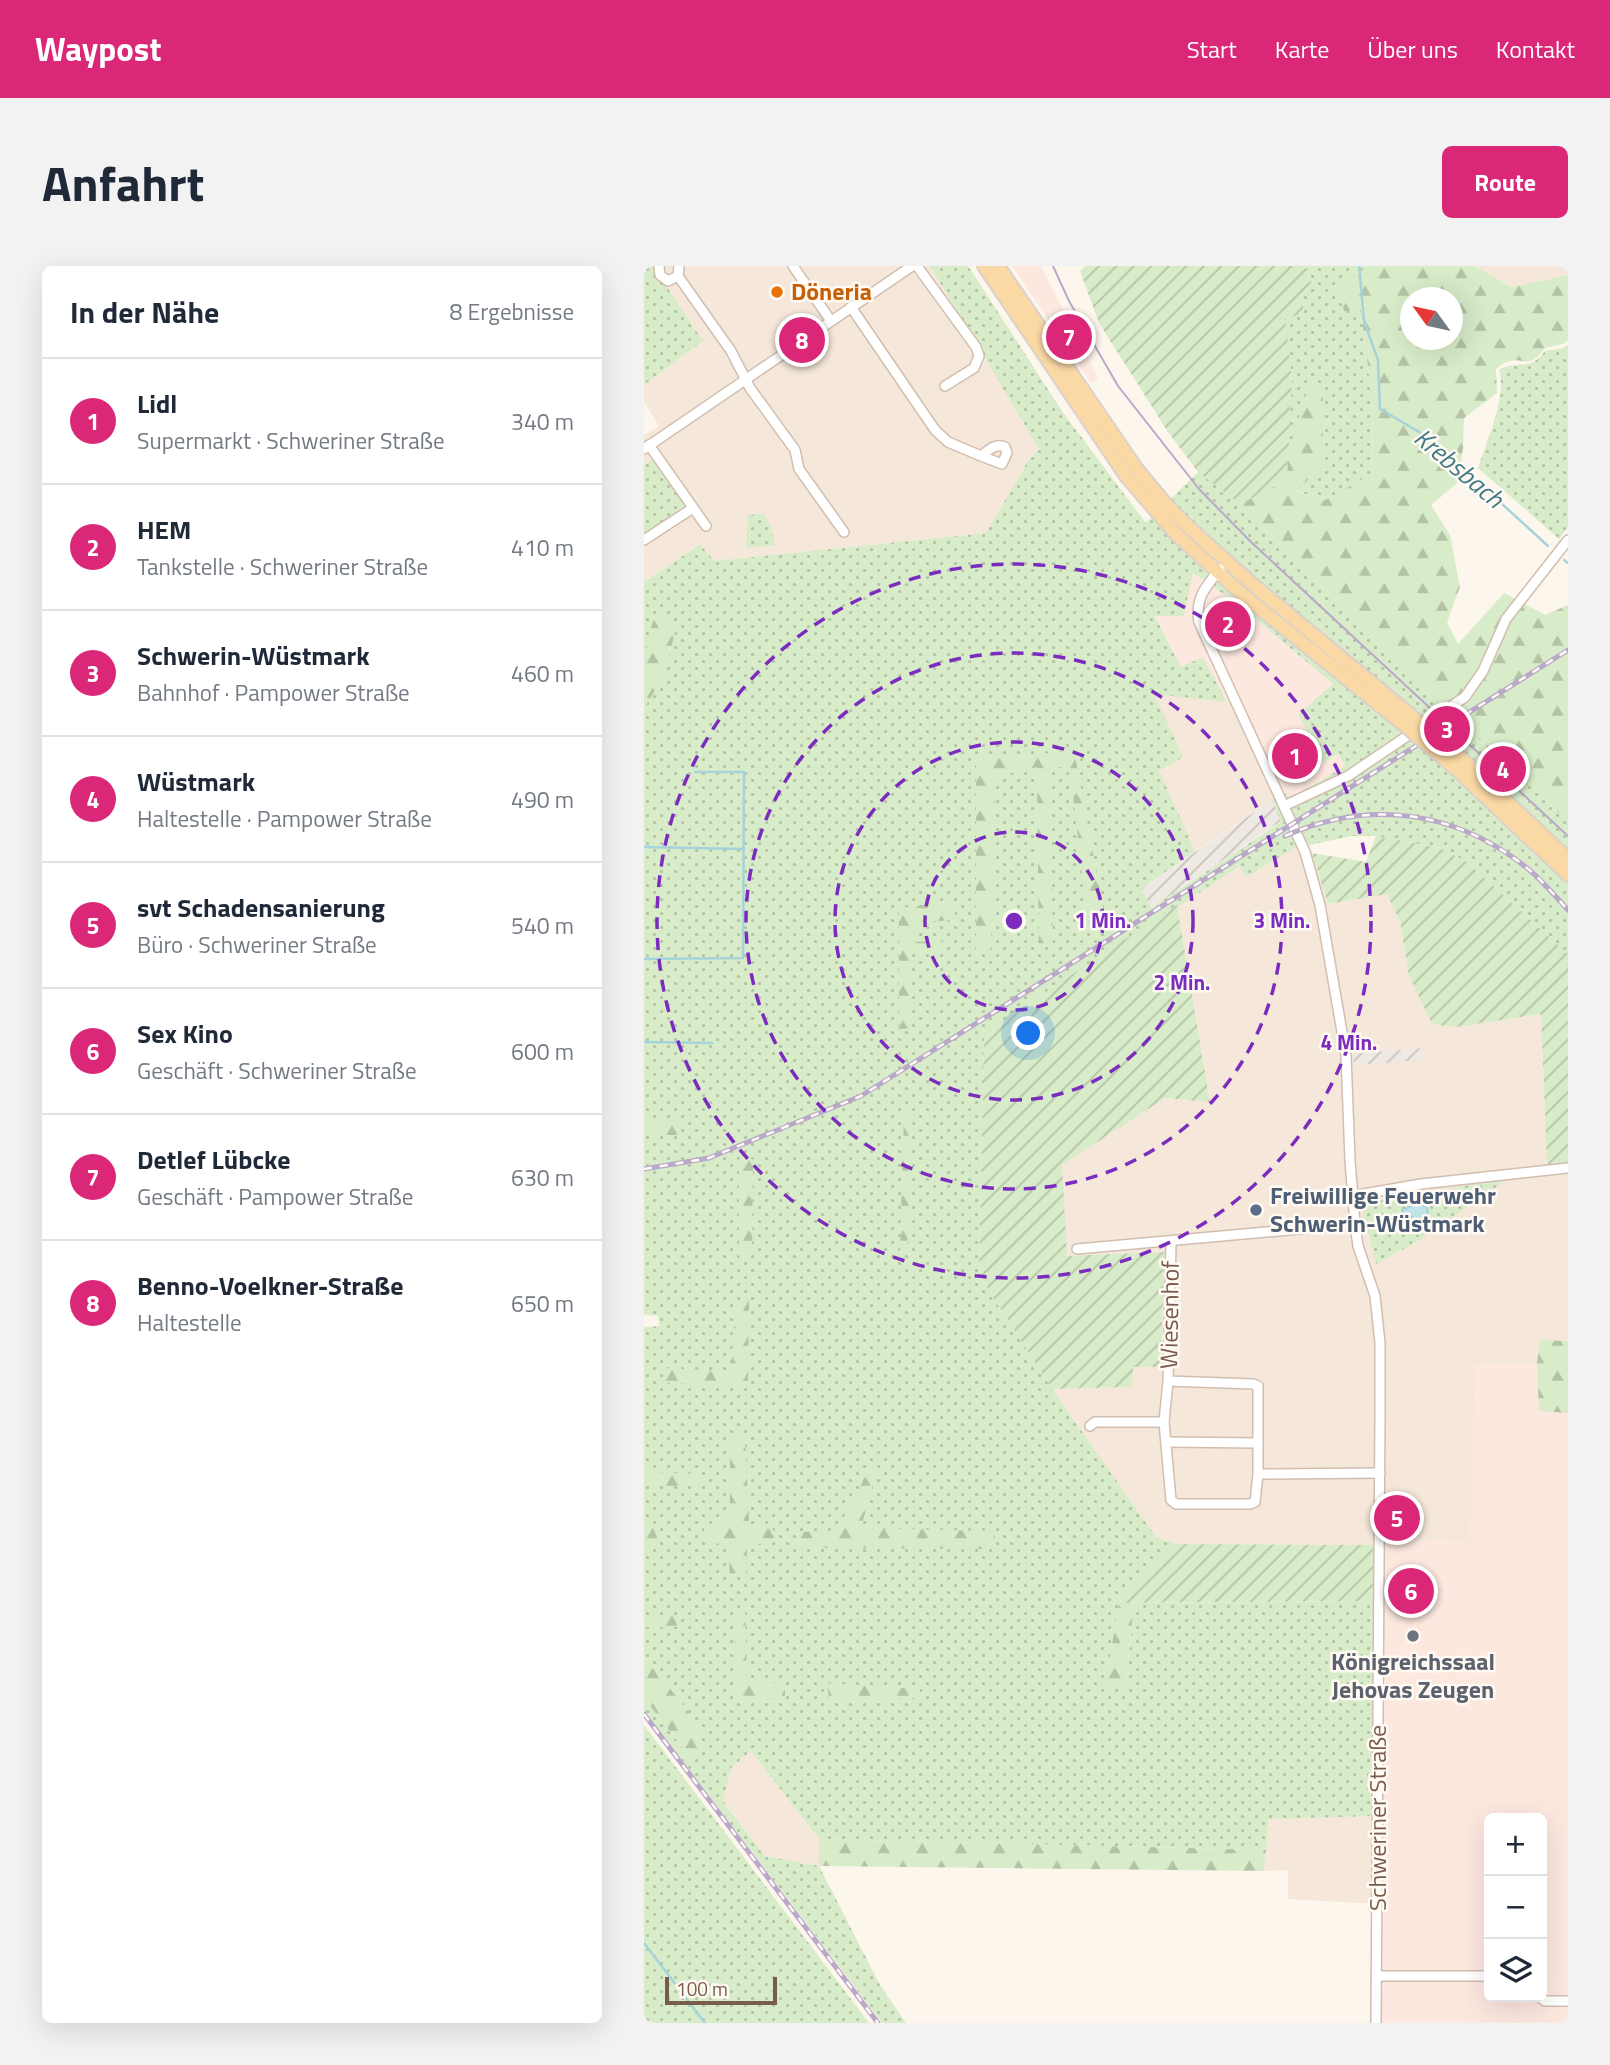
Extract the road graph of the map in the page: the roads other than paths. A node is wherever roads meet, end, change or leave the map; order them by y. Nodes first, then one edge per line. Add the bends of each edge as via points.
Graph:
1 (659, 266) edge
2 (679, 266) edge
3 (793, 266) edge
4 (915, 266) edge
5 (984, 266) edge
6 (998, 266) edge
7 (678, 276) junction
8 (851, 307) junction
9 (831, 321) junction
10 (746, 379) junction
11 (945, 386) dead end
12 (647, 447) edge
13 (981, 456) dead end
14 (693, 508) junction
15 (706, 526) dead end
16 (844, 532) dead end
17 (644, 540) edge
18 (1568, 540) edge
19 (1226, 562) junction
20 (1217, 572) junction
21 (1403, 716) junction
22 (1460, 765) junction
23 (1284, 806) junction
24 (1568, 859) edge
25 (1568, 875) edge
26 (1568, 1168) edge
27 (1352, 1196) junction
28 (1355, 1224) junction
29 (1171, 1242) junction
30 (1077, 1249) dead end
31 (1168, 1381) junction
32 (1164, 1422) junction
33 (1090, 1426) dead end
34 (1167, 1442) junction
35 (1258, 1443) junction
36 (1380, 1473) junction
37 (1258, 1474) junction
38 (1378, 1976) junction
39 (1484, 1976) edge
40 (1547, 2001) edge
41 (1568, 2001) edge
42 (1376, 2023) edge

1 - 7 street via 664,280
2 - 7 street
3 - 9 street
4 - 8 street
4 - 11 street via 979,356 974,368
5 - 20 main road via 1126,476 1175,533
6 - 19 main road via 1136,468
7 - 10 street via 732,351
8 - 9 street
8 - 13 street via 935,430 948,442
9 - 10 street
10 - 12 street
10 - 16 street via 795,450 799,470
12 - 14 street
14 - 15 street
14 - 17 street
18 - 23 street via 1506,619 1483,671 1458,704 1348,776
19 - 20 street, Schweriner Straße
19 - 21 main road
20 - 21 main road
20 - 23 street, Schweriner Straße via 1199,596 1199,622
21 - 22 main road, bridge
22 - 24 main road
22 - 25 main road
23 - 27 street, Schweriner Straße via 1305,852 1320,905 1346,1055
26 - 27 street
27 - 28 street, Schweriner Straße
28 - 29 street
28 - 36 street, Schweriner Straße via 1375,1296 1380,1343
29 - 30 street
29 - 31 street, Wiesenhof
31 - 32 street
31 - 35 street, Wiesenhof via 1258,1386
32 - 33 street via 1095,1422
32 - 34 street
34 - 35 street
34 - 37 street, Wiesenhof via 1169,1494 1176,1504 1250,1504 1255,1502
35 - 37 street, Wiesenhof
36 - 37 street
36 - 38 street, Schweriner Straße
38 - 39 street
38 - 42 street, Schweriner Straße
40 - 41 street

